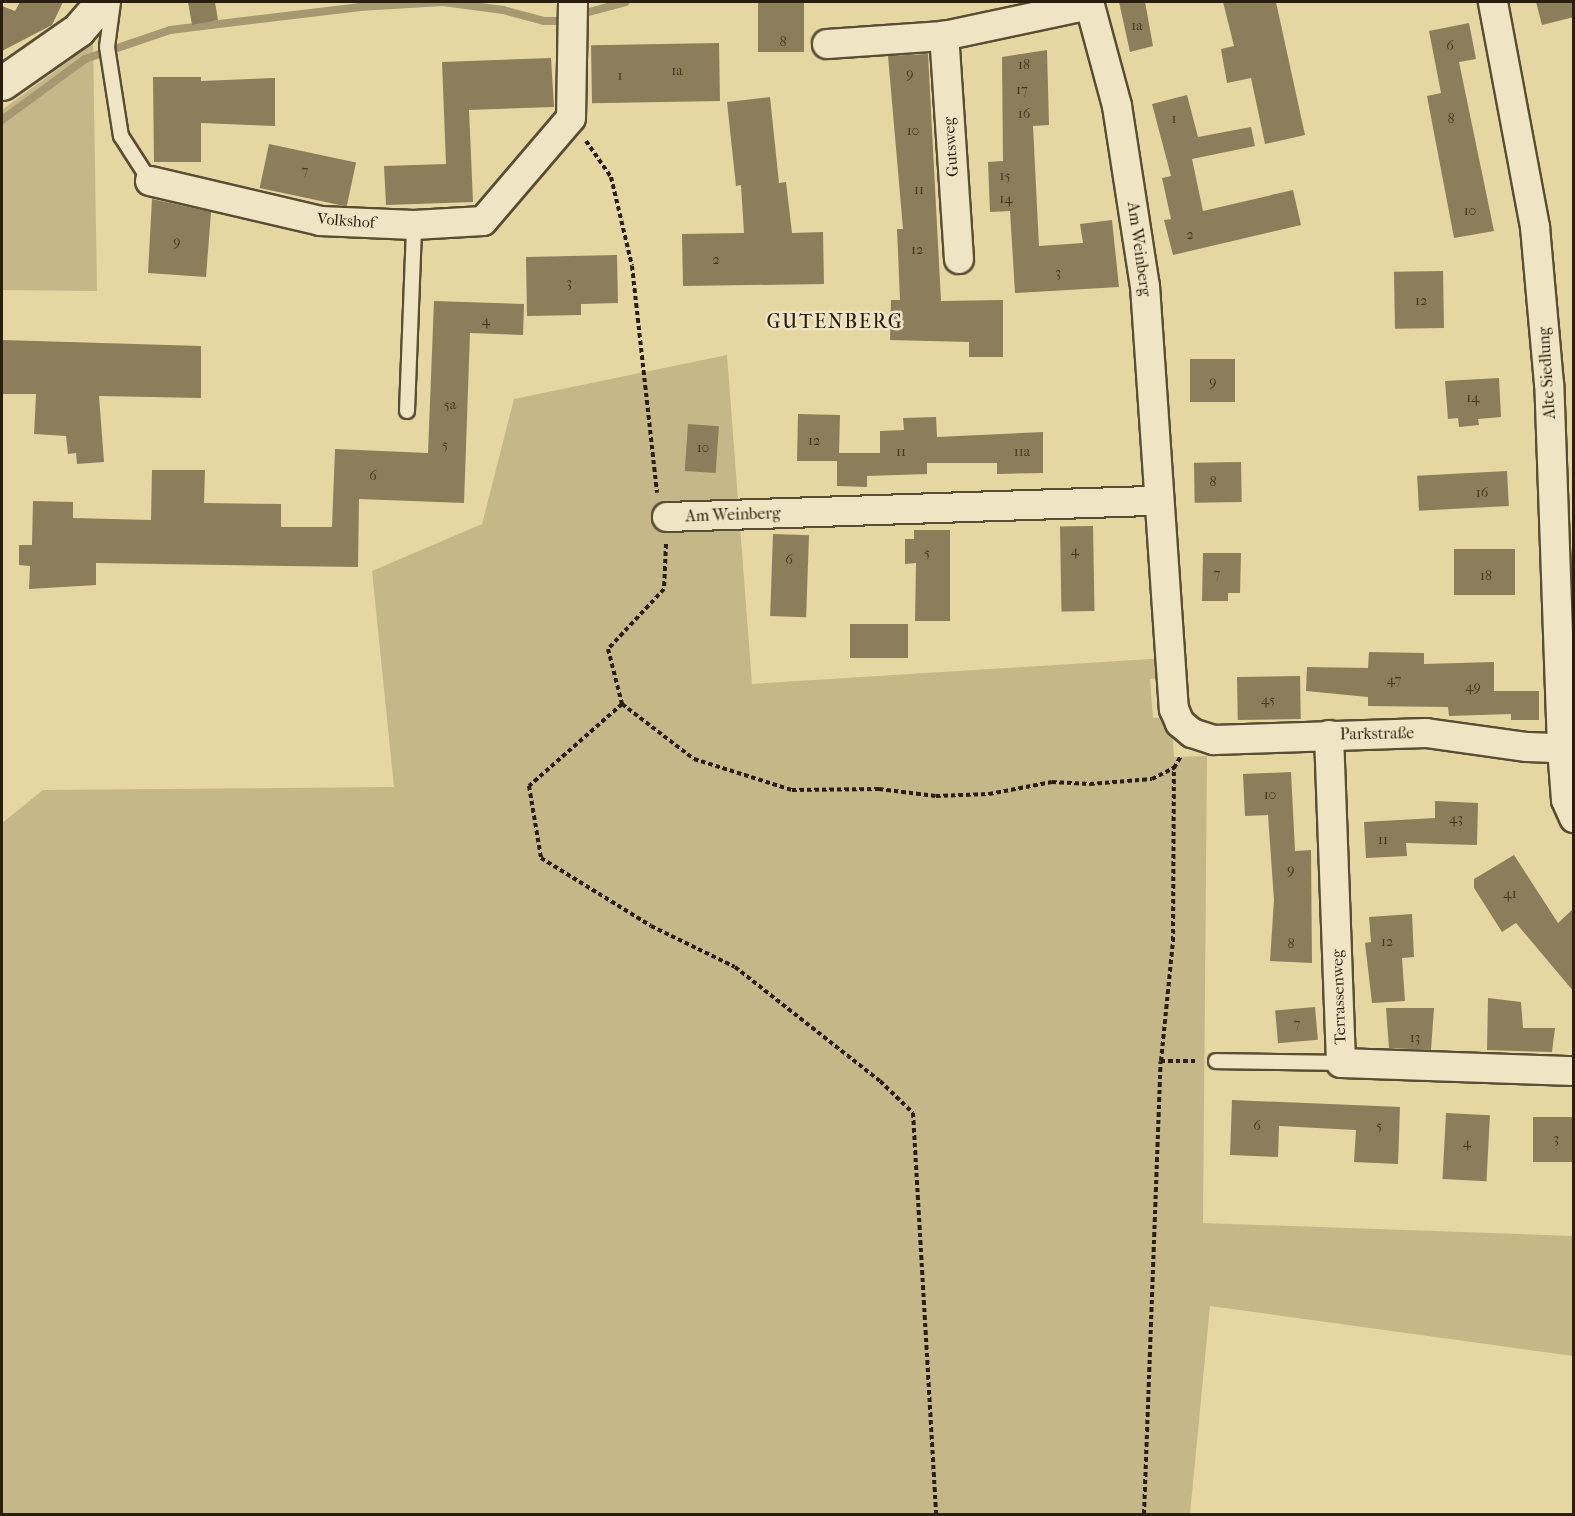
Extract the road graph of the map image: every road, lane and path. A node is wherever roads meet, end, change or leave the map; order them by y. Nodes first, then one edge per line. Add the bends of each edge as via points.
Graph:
1 (102, 2) edge
2 (113, 2) edge
3 (573, 2) edge
4 (1493, 2) edge
5 (1089, 3) edge
6 (944, 36) junction
7 (827, 44) dead end
8 (2, 82) edge
9 (571, 118) junction
10 (150, 181) joint
11 (414, 225) junction
12 (959, 259) dead end
13 (407, 411) dead end
14 (1159, 501) junction
15 (667, 517) junction
16 (622, 704) junction
17 (1192, 734) junction
18 (1329, 735) junction
19 (1568, 748) edge
20 (1174, 768) junction
21 (1574, 818) edge
22 (1161, 1061) junction
23 (1216, 1061) joint
24 (1341, 1063) junction
25 (1574, 1071) edge
26 (936, 1515) edge
27 (1144, 1515) edge

1 - 8 street via 78,30
2 - 10 lane, Volkshof via 107,46 121,136
3 - 9 street
4 - 19 street, Alte Siedlung via 1535,227 1549,384
5 - 6 street
5 - 14 street, Am Weinberg via 1117,106 1145,286
6 - 7 street
6 - 12 street, Gutsweg
9 - 11 street, Volkshof via 483,221
9 - 15 path via 612,177 634,277 656,491
10 - 11 street, Volkshof via 320,221
11 - 13 lane
14 - 15 street, Am Weinberg
14 - 17 street, Am Weinberg via 1174,709 1180,723
15 - 16 path via 664,590 608,649
16 - 20 path via 694,759 792,790 879,789 936,796 989,794 1052,783 1152,778
16 - 26 path via 530,786 541,858 651,926 735,967 880,1081 913,1113
17 - 18 street, Parkstraße via 1214,740
17 - 20 path
18 - 19 street, Parkstraße via 1426,733 1527,747
18 - 24 street, Terrassenweg
19 - 21 street via 1566,800
20 - 22 path via 1173,941
22 - 23 path
22 - 27 path
23 - 24 lane
24 - 25 street, Terrassenweg

